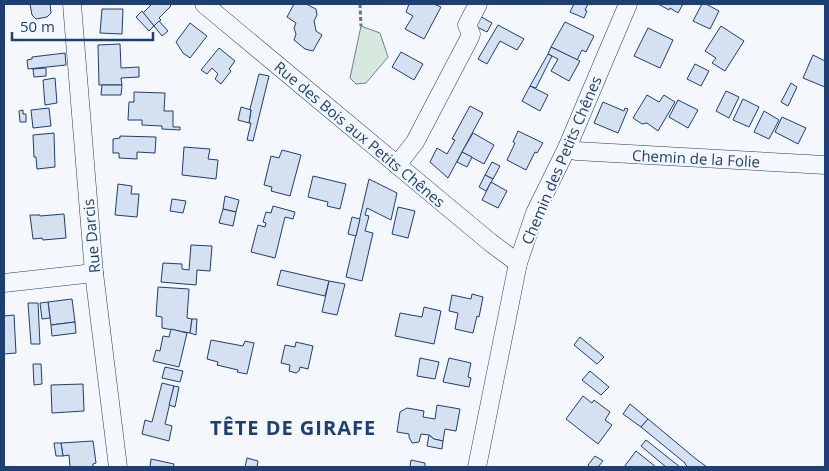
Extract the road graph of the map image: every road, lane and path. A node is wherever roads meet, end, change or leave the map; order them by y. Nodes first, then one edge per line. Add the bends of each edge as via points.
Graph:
1 (72, 4) edge
2 (204, 4) edge
3 (360, 4) edge
4 (478, 4) edge
5 (628, 4) edge
6 (361, 26) dead end
7 (567, 148) junction
8 (397, 165) junction
9 (825, 165) edge
10 (518, 263) junction
11 (94, 273) junction
12 (4, 283) edge
13 (118, 467) edge
14 (477, 467) edge

1 - 11 street, Rue Darcis
2 - 8 street, Rue des Bois aux Petits Chênes
3 - 6 path
4 - 8 street via 467,25 470,37 415,142
5 - 7 street, Chemin des Petits Chênes
7 - 9 street, Chemin de la Folie via 576,152
7 - 10 street, Chemin des Petits Chênes via 535,213
8 - 10 street, Rue des Bois aux Petits Chênes
10 - 14 street, Chemin des Petits Chênes
11 - 12 street
11 - 13 street, Rue Darcis

